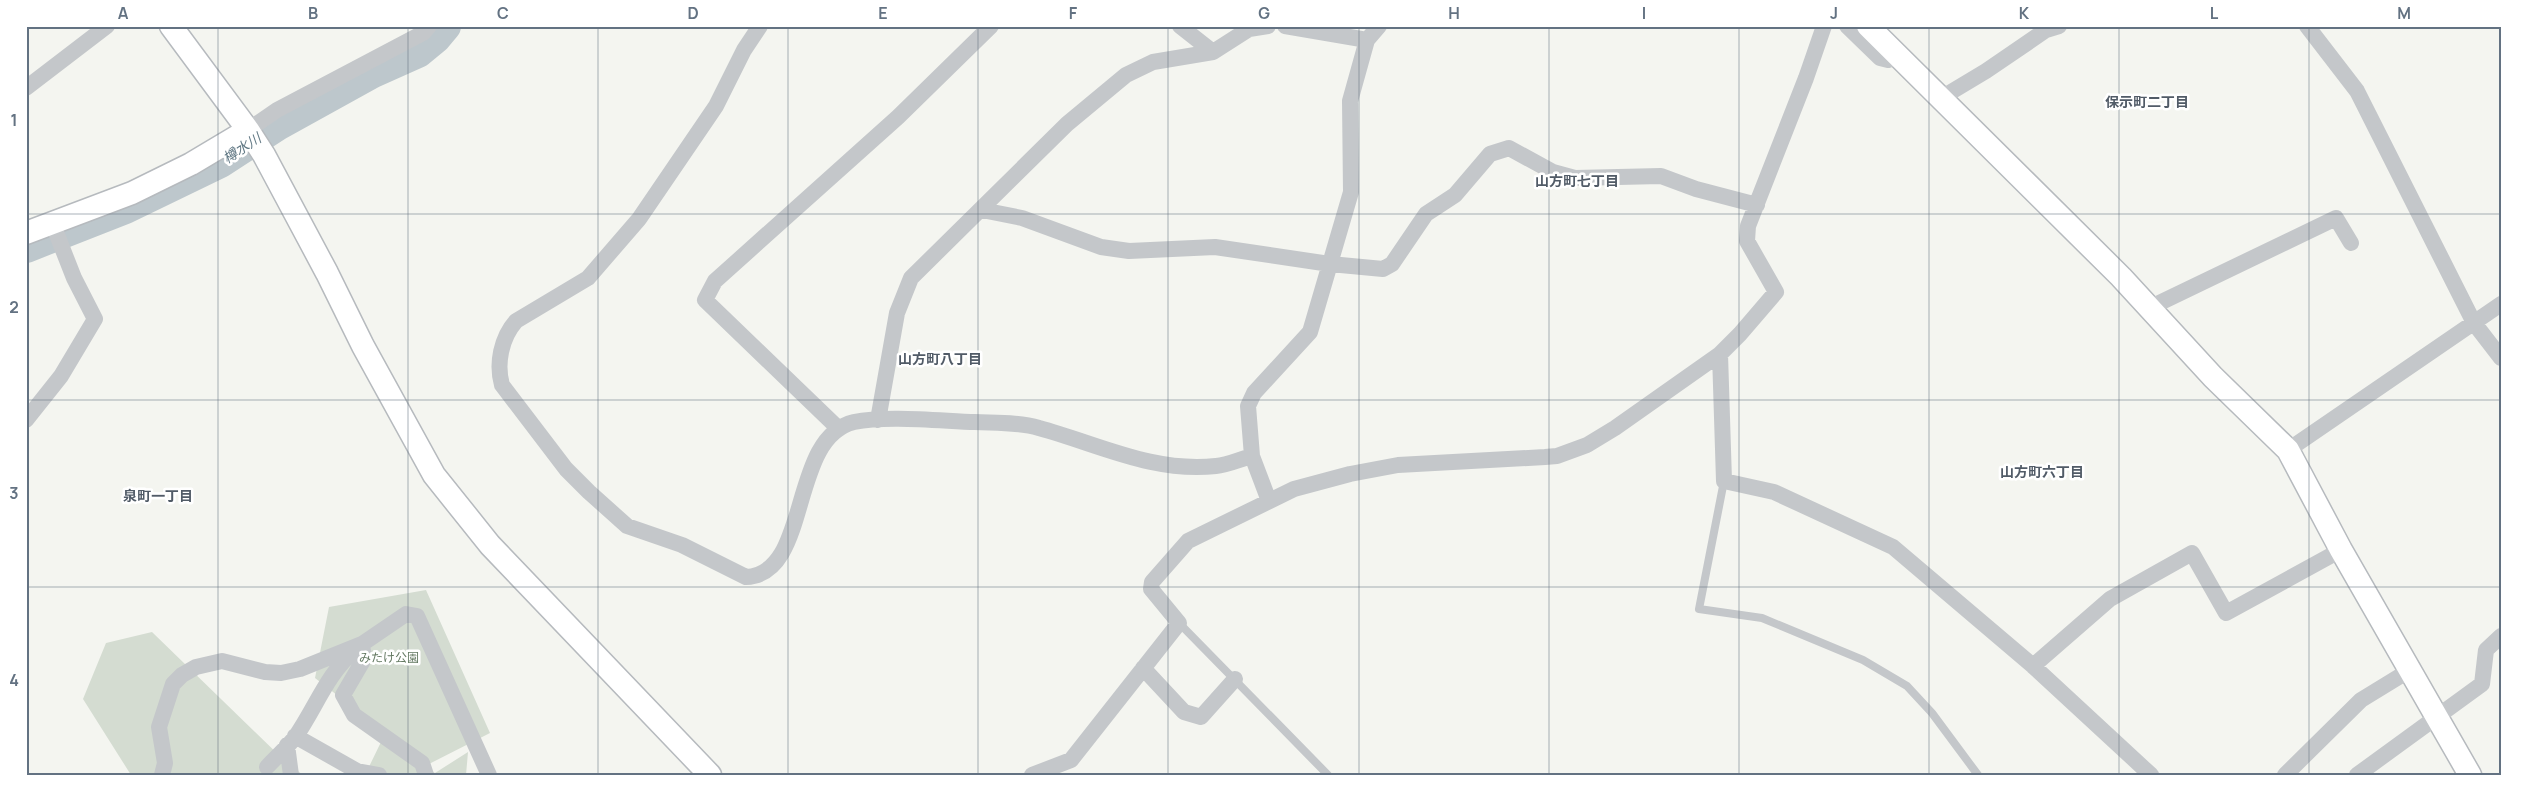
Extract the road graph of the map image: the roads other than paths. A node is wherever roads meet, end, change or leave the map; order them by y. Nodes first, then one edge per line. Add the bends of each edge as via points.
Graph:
1 (107, 26) edge
2 (170, 26) edge
3 (428, 26) edge
4 (760, 26) edge
5 (991, 26) edge
6 (1180, 26) edge
7 (1268, 26) edge
8 (1285, 26) edge
9 (1379, 26) edge
10 (1824, 26) edge
11 (1847, 26) edge
12 (1868, 26) edge
13 (2059, 26) edge
14 (2307, 26) edge
15 (1367, 40) junction
16 (1213, 52) junction
17 (1898, 56) junction
18 (26, 88) edge
19 (1941, 98) junction
20 (249, 131) junction
21 (1757, 205) junction
22 (982, 210) junction
23 (53, 223) junction
24 (26, 233) edge
25 (2351, 243) dead end
26 (1330, 264) junction
27 (2501, 304) edge
28 (2149, 308) junction
29 (2474, 323) junction
30 (1720, 354) junction
31 (2501, 358) edge
32 (26, 420) edge
33 (878, 420) junction
34 (839, 429) junction
35 (2288, 450) junction
36 (1252, 456) junction
37 (1724, 481) junction
38 (1269, 501) junction
39 (2341, 550) junction
40 (1180, 623) junction
41 (2501, 636) edge
42 (362, 644) junction
43 (2033, 666) junction
44 (1143, 668) junction
45 (2410, 670) junction
46 (1235, 679) junction
47 (2438, 718) junction
48 (291, 741) junction
49 (267, 767) dead end
50 (2148, 774) edge
51 (162, 775) edge
52 (291, 775) edge
53 (379, 775) edge
54 (426, 775) edge
55 (489, 775) edge
56 (710, 775) edge
57 (1032, 775) edge
58 (1328, 775) edge
59 (1978, 775) edge
60 (2285, 775) edge
61 (2357, 775) edge
62 (2470, 775) edge

1 - 18 street
2 - 20 street
3 - 20 street via 278,110
4 - 34 street via 716,106 639,219 588,278 512,326 503,344 499,375 502,385 566,469 609,511 632,528 682,545 746,577 762,573 776,562 790,534 813,464 823,445
5 - 34 street via 898,117 715,281 705,300
6 - 16 street
7 - 16 street via 1249,29
8 - 15 street
9 - 15 street
10 - 21 street
11 - 17 street via 1880,58 1888,60
12 - 17 street
13 - 19 street via 2046,30 1986,72
14 - 29 street via 2357,91
15 - 26 street via 1350,101 1351,192
16 - 22 street via 1176,56 1134,69 1067,124
17 - 19 street
19 - 28 street
20 - 23 street via 132,193
20 - 56 street via 434,475 490,545
21 - 26 street via 1661,176 1575,178 1553,172 1510,148 1490,154 1455,195 1426,214 1392,264 1383,269
21 - 30 street via 1748,226 1747,241 1776,292
22 - 26 street via 1022,218 1101,247 1129,252 1215,246
22 - 33 street via 911,278 897,312
23 - 24 street
23 - 32 street via 74,278 95,319 62,376
25 - 28 street via 2336,218
26 - 36 street via 1310,332 1254,393 1248,406
27 - 29 street
28 - 35 street via 2213,377
29 - 31 street
29 - 35 street
30 - 37 street
30 - 38 street via 1601,436 1557,456 1398,465 1317,482
33 - 34 street via 853,422
33 - 36 street via 1022,424 1123,456 1180,466 1216,466
35 - 39 street
36 - 38 street
37 - 43 street via 1774,492 1893,547
37 - 59 lane via 1699,609 1762,618 1863,660 1907,686 1932,713
38 - 40 street via 1188,541 1152,582 1151,589
39 - 43 street via 2226,613 2192,553 2110,599
39 - 45 street
40 - 44 street
40 - 46 lane
41 - 47 street via 2486,650 2482,684
42 - 48 street via 328,680
42 - 51 street via 282,673 222,661 196,667 182,675 173,684 159,727 164,763
42 - 54 street via 364,659 343,695 354,715 422,763
42 - 55 street via 406,614 417,616
43 - 50 street
44 - 46 street via 1184,712 1201,717
44 - 57 street via 1070,760
45 - 47 street
45 - 60 street via 2361,700
46 - 58 lane
47 - 61 street
47 - 62 street
48 - 49 street
48 - 52 street
48 - 53 street via 357,771

